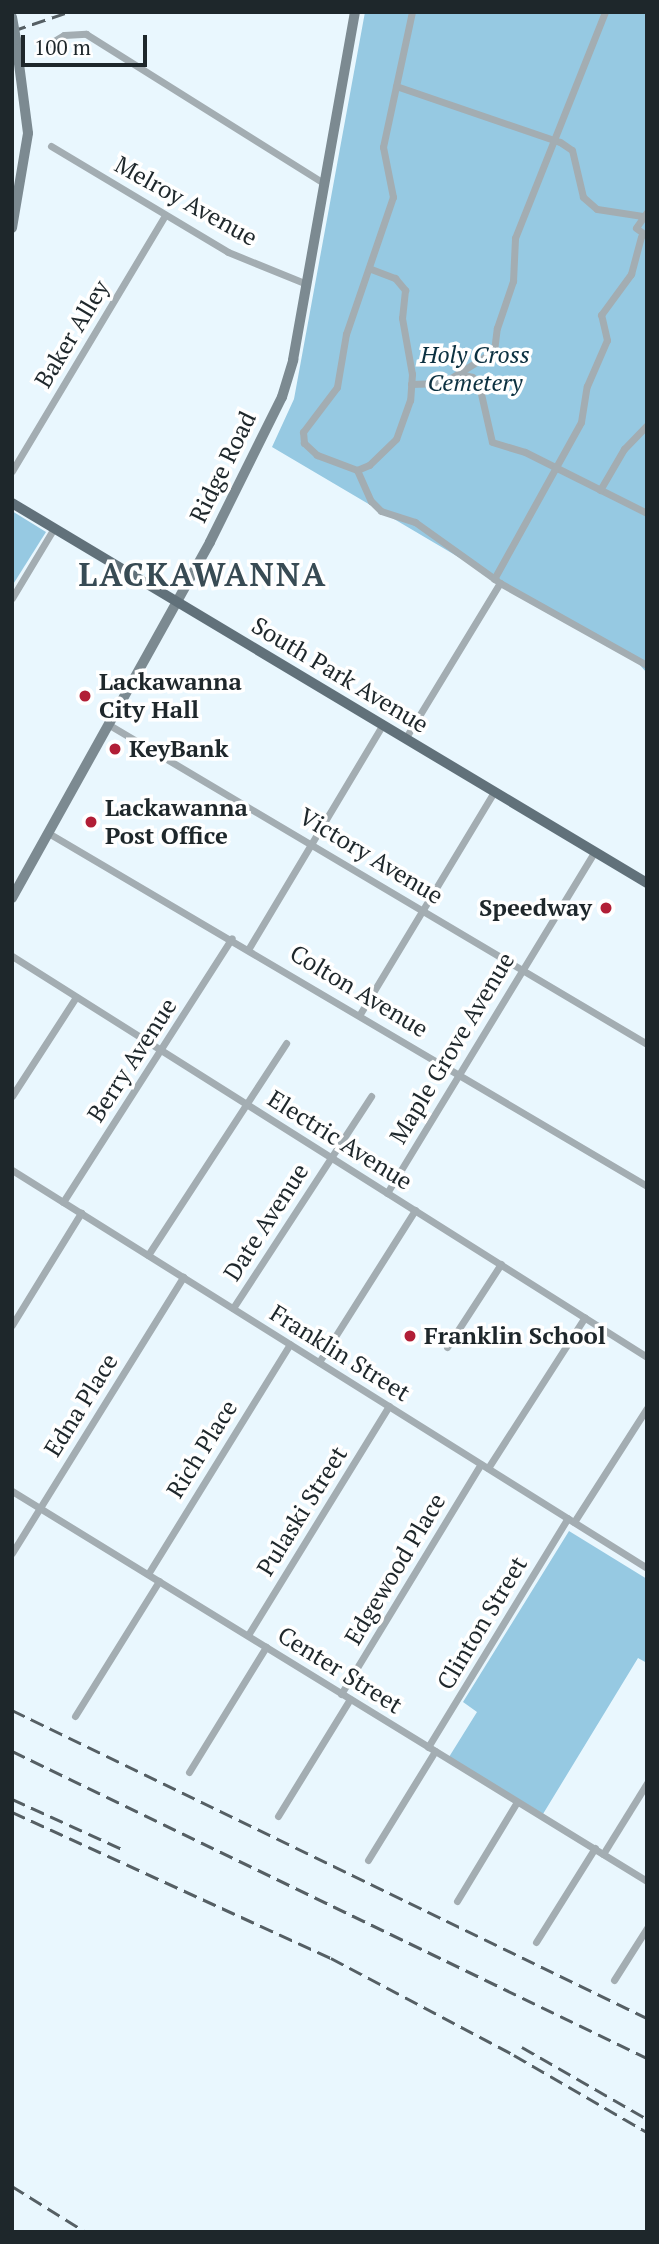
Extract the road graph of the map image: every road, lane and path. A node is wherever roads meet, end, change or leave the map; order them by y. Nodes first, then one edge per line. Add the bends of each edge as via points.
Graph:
1 (355, 12) edge
2 (412, 12) edge
3 (605, 12) edge
4 (12, 17) edge
5 (49, 44) dead end
6 (396, 86) junction
7 (554, 140) junction
8 (51, 146) dead end
9 (325, 184) junction
10 (644, 214) edge
11 (626, 215) junction
12 (164, 216) junction
13 (13, 225) edge
14 (636, 228) junction
15 (644, 236) edge
16 (371, 269) junction
17 (307, 285) junction
18 (457, 372) junction
19 (411, 384) junction
20 (647, 425) edge
21 (555, 468) junction
22 (357, 470) junction
23 (12, 471) edge
24 (600, 490) junction
25 (12, 503) edge
26 (647, 513) edge
27 (54, 528) junction
28 (497, 582) junction
29 (12, 598) edge
30 (177, 601) junction
31 (647, 665) edge
32 (111, 726) junction
33 (382, 726) junction
34 (405, 739) junction
35 (494, 792) junction
36 (50, 834) junction
37 (312, 843) junction
38 (594, 852) junction
39 (647, 883) edge
40 (12, 898) edge
41 (423, 909) junction
42 (232, 938) junction
43 (249, 948) junction
44 (12, 956) edge
45 (523, 969) junction
46 (76, 997) junction
47 (360, 1014) junction
48 (286, 1042) dead end
49 (647, 1044) edge
50 (161, 1051) junction
51 (459, 1074) junction
52 (12, 1096) edge
53 (371, 1096) dead end
54 (247, 1104) junction
55 (331, 1157) junction
56 (12, 1170) edge
57 (647, 1186) edge
58 (387, 1193) junction
59 (63, 1202) junction
60 (415, 1210) junction
61 (81, 1213) junction
62 (148, 1255) junction
63 (501, 1264) junction
64 (183, 1277) junction
65 (233, 1308) junction
66 (585, 1317) junction
67 (12, 1325) edge
68 (290, 1344) junction
69 (447, 1347) dead end
70 (647, 1357) edge
71 (318, 1362) junction
72 (389, 1406) junction
73 (647, 1408) edge
74 (484, 1466) junction
75 (12, 1491) edge
76 (40, 1508) junction
77 (571, 1520) junction
78 (12, 1553) edge
79 (647, 1568) edge
80 (148, 1574) junction
81 (159, 1581) junction
82 (248, 1635) junction
83 (266, 1647) junction
84 (341, 1694) junction
85 (350, 1699) junction
86 (75, 1716) dead end
87 (432, 1749) junction
88 (189, 1772) dead end
89 (647, 1783) edge
90 (517, 1801) junction
91 (278, 1816) dead end
92 (595, 1848) junction
93 (603, 1854) junction
94 (368, 1860) dead end
95 (647, 1881) edge
96 (457, 1901) dead end
97 (647, 1928) edge
98 (536, 1942) dead end
99 (614, 1980) dead end

1 - 9 main road, Ridge Road
2 - 6 street
3 - 7 street
4 - 13 main road, bridge via 28,133
5 - 9 street via 64,35 86,34
6 - 7 street
6 - 16 street via 383,147 393,197
7 - 11 street via 572,150 583,197 597,209
7 - 18 street via 515,238 513,281 494,351 481,363
8 - 12 street, Melroy Avenue
9 - 17 main road, Ridge Road
10 - 11 street
10 - 14 street
11 - 14 street
12 - 17 street, Melroy Avenue via 229,252
12 - 23 street, Baker Alley
14 - 15 street
15 - 21 street via 631,274 601,315 607,340 602,358 587,386 581,422
16 - 19 street via 396,278 405,290 402,318
16 - 22 street via 346,334 337,387 303,432 304,443 317,455
17 - 30 main road, Ridge Road via 282,397
18 - 19 street via 443,383
18 - 21 street via 479,385 492,442
19 - 22 street via 402,428 369,465
20 - 24 street via 624,449
21 - 24 street
21 - 28 street
22 - 28 street via 371,502 381,511 415,522
24 - 26 street
25 - 27 main road, South Park Avenue
27 - 29 street
27 - 30 main road, South Park Avenue
28 - 31 street
28 - 34 street
30 - 32 main road, Ridge Road
30 - 33 main road, South Park Avenue
32 - 36 main road, Ridge Road
32 - 37 street, Victory Avenue
33 - 34 main road, South Park Avenue
33 - 37 street
34 - 35 main road, South Park Avenue
35 - 38 main road, South Park Avenue
35 - 41 street
36 - 40 main road, Ridge Road
36 - 42 street, Colton Avenue
37 - 41 street, Victory Avenue
37 - 43 street
38 - 39 main road, South Park Avenue
38 - 45 street, Maple Grove Avenue
41 - 45 street, Victory Avenue
41 - 47 street
42 - 43 street, Colton Avenue
42 - 50 street, Berry Avenue
43 - 47 street, Colton Avenue
44 - 46 street, Electric Avenue
45 - 49 street, Victory Avenue
45 - 51 street, Maple Grove Avenue
46 - 50 street, Electric Avenue
46 - 52 street
47 - 51 street, Colton Avenue
48 - 54 street
50 - 54 street, Electric Avenue
50 - 59 street, Berry Avenue
51 - 57 street, Colton Avenue
51 - 58 street, Maple Grove Avenue
53 - 55 street, Date Avenue
54 - 55 street, Electric Avenue
54 - 62 street
55 - 58 street, Electric Avenue
55 - 65 street, Date Avenue
56 - 59 street, Franklin Street
58 - 60 street, Electric Avenue
59 - 61 street, Franklin Street
60 - 63 street, Electric Avenue
60 - 71 street
61 - 62 street, Franklin Street
61 - 67 street
62 - 64 street, Franklin Street
63 - 66 street, Electric Avenue
63 - 69 street
64 - 65 street, Franklin Street
64 - 76 street, Edna Place
65 - 68 street, Franklin Street
66 - 70 street, Electric Avenue
66 - 74 street, Edgewood Place
68 - 71 street, Franklin Street
68 - 80 street, Rich Place
71 - 72 street, Franklin Street
72 - 74 street, Franklin Street
72 - 82 street, Pulaski Street
73 - 77 street, Clinton Street
74 - 77 street, Franklin Street
74 - 84 street, Edgewood Place
75 - 76 street, Center Street
76 - 78 street, Edna Place
76 - 80 street, Center Street
77 - 79 street, Franklin Street
77 - 87 street, Clinton Street
80 - 81 street, Center Street
81 - 82 street, Center Street
81 - 86 street
82 - 83 street, Center Street
83 - 84 street, Center Street
83 - 88 street
84 - 85 street, Center Street
85 - 87 street, Center Street
85 - 91 street
87 - 90 street, Center Street
87 - 94 street, Clinton Street
89 - 93 street
90 - 92 street, Center Street
90 - 96 street
92 - 93 street, Center Street
92 - 98 street
93 - 95 street, Center Street
97 - 99 street

